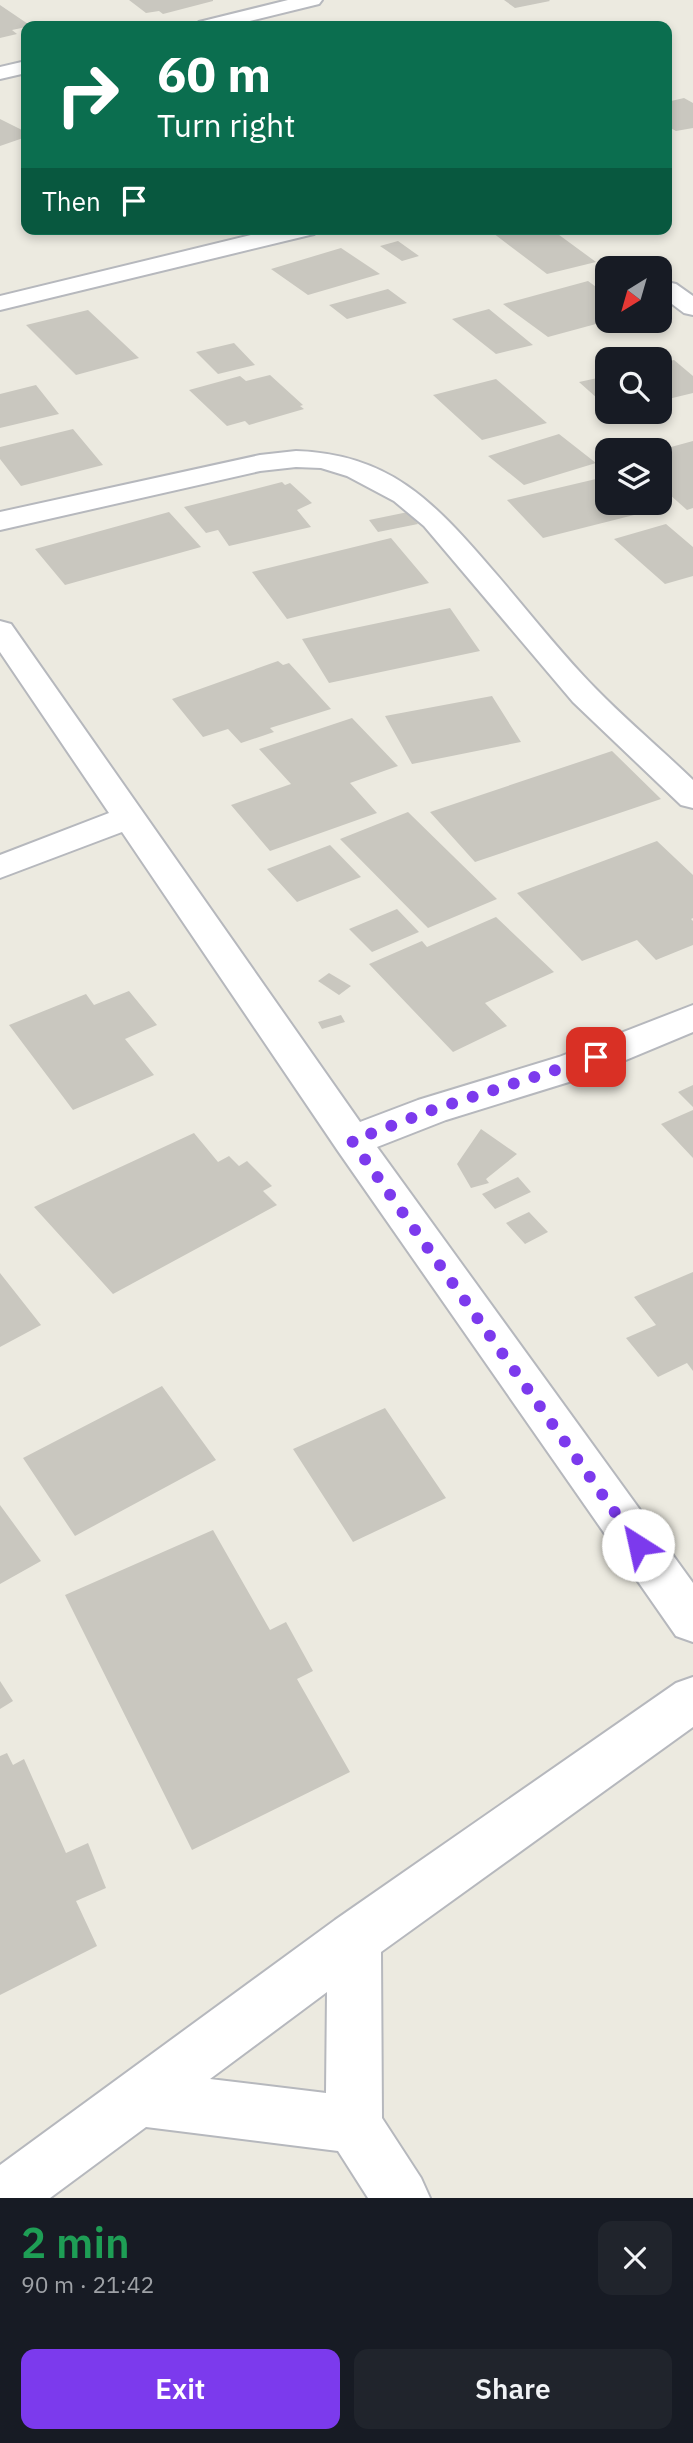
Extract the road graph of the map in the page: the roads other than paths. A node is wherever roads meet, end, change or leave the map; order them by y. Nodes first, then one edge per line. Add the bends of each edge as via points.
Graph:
1 (313, 0) edge
2 (227, 21) edge
3 (21, 68) edge
4 (0, 73) edge
5 (281, 235) edge
6 (672, 293) edge
7 (0, 303) edge
8 (693, 308) edge
9 (0, 521) edge
10 (0, 630) edge
11 (693, 798) edge
12 (128, 818) junction
13 (0, 867) edge
14 (693, 1018) edge
15 (352, 1141) junction
16 (693, 1621) edge
17 (693, 1699) edge
18 (354, 1939) junction
19 (139, 2098) junction
20 (354, 2125) junction
21 (3, 2198) edge
22 (401, 2198) edge

1 - 2 street
3 - 4 street
5 - 7 street
6 - 8 street
9 - 11 street via 260,463 323,460 356,470 404,495 434,520 583,695
10 - 12 street
12 - 13 street
12 - 15 street
14 - 15 street via 572,1067 432,1110
15 - 16 street
17 - 18 street
18 - 19 street
18 - 20 street
19 - 20 street
19 - 21 street
20 - 22 street

